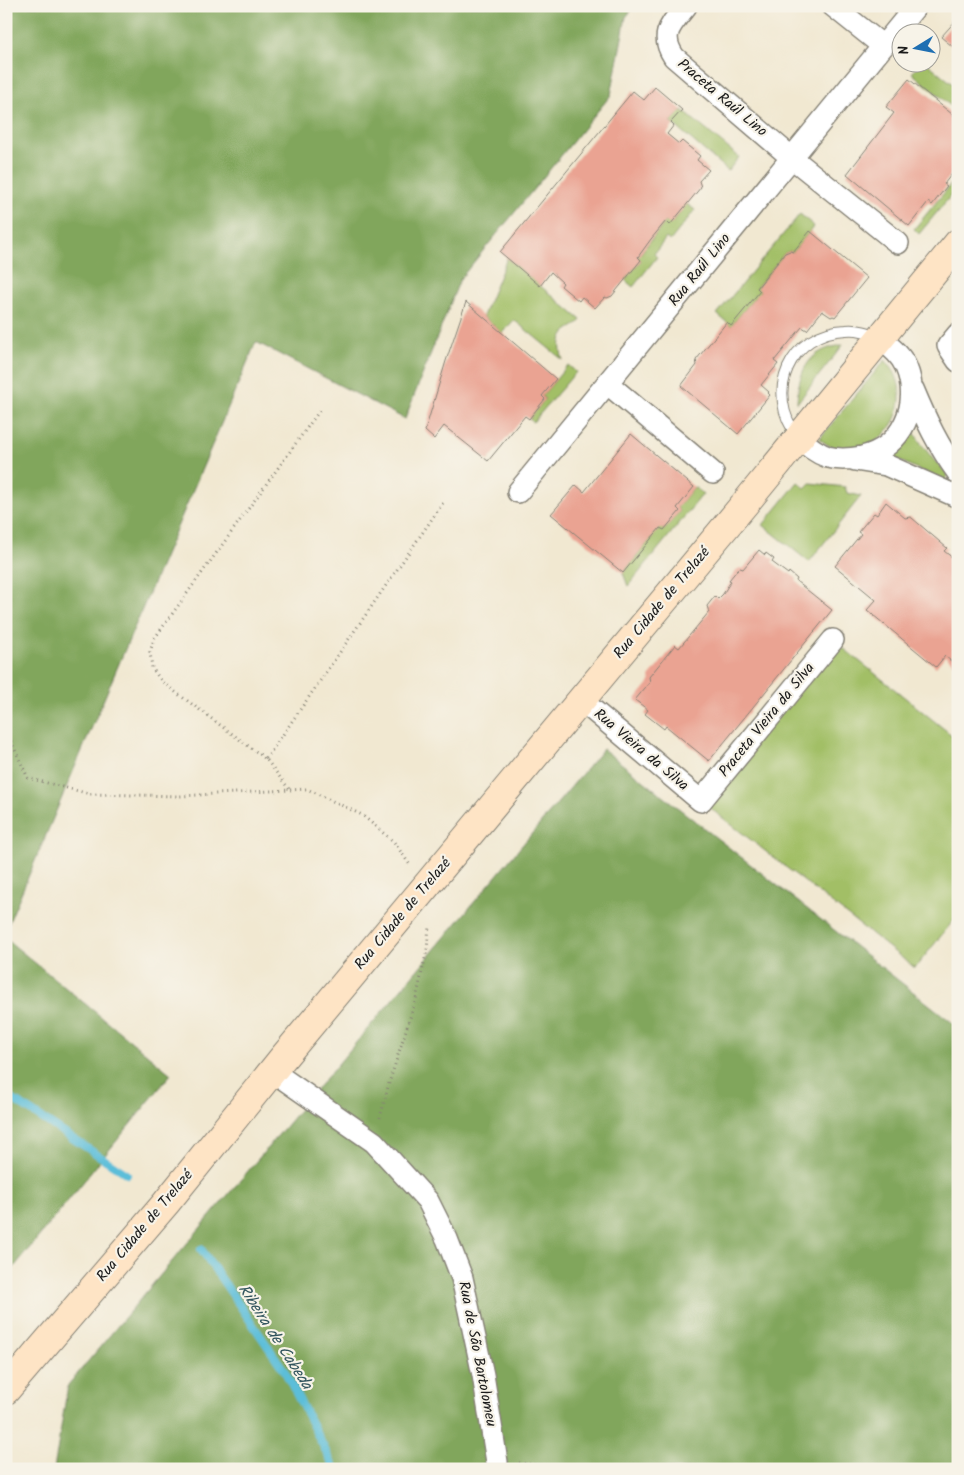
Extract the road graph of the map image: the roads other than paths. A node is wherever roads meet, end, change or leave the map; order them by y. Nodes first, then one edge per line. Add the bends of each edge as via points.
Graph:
1 (686, 6) edge
2 (833, 6) edge
3 (916, 6) edge
4 (883, 46) junction
5 (792, 158) junction
6 (898, 243) dead end
7 (958, 244) edge
8 (880, 338) junction
9 (607, 383) junction
10 (912, 386) junction
11 (799, 438) junction
12 (850, 460) junction
13 (713, 473) dead end
14 (958, 473) edge
15 (518, 492) dead end
16 (958, 497) edge
17 (833, 640) dead end
18 (581, 700) junction
19 (701, 800) joint
20 (272, 1072) junction
21 (6, 1390) edge
22 (497, 1465) edge

1 - 5 street, Praceta Raúl Lino via 668,32 669,50
2 - 4 street
3 - 4 street, Rua Raúl Lino
4 - 5 street, Rua Raúl Lino
5 - 6 street
5 - 9 street, Rua Raúl Lino
7 - 8 street, Rua Cidade de Trelazé
8 - 10 street via 906,365
8 - 11 street, Rua Cidade de Trelazé
8 - 11 lane via 855,329 833,330 814,338 797,352 786,370 782,392 784,413
9 - 13 street
9 - 15 street, Rua Raúl Lino
10 - 12 street via 911,407 904,427 890,444 872,455
10 - 14 street via 930,429
11 - 12 street via 816,452
11 - 18 street, Rua Cidade de Trelazé
12 - 16 street via 886,465
17 - 19 street, Praceta Vieira da Silva
18 - 19 street, Rua Vieira da Silva
18 - 20 street, Rua Cidade de Trelazé
20 - 21 street, Rua Cidade de Trelazé via 166,1203
20 - 22 street, Rua de São Bartolomeu via 374,1142 428,1201 462,1278 474,1327

